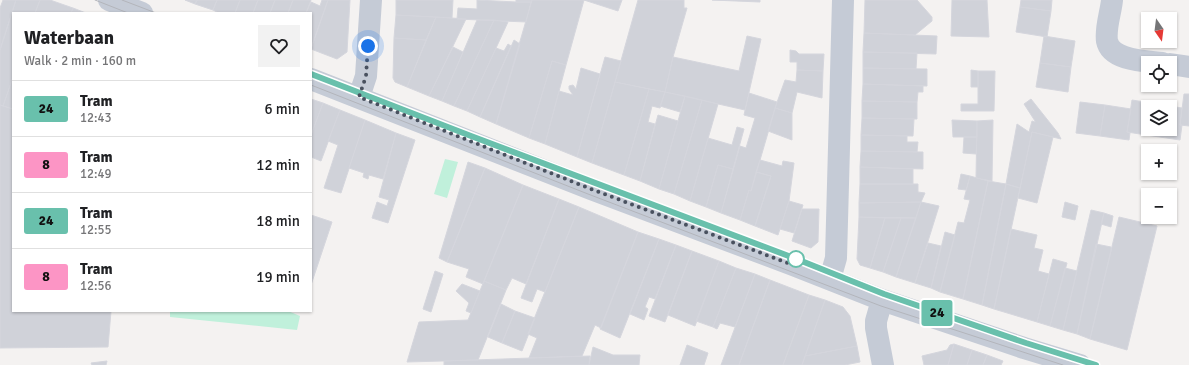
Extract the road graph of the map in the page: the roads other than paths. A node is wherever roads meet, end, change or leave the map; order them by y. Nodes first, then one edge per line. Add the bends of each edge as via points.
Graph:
1 (109, 0) edge
2 (371, 0) edge
3 (842, 0) edge
4 (1112, 0) edge
5 (139, 12) edge
6 (1141, 60) edge
7 (1177, 65) edge
8 (1189, 67) edge
9 (312, 79) edge
10 (359, 97) junction
11 (830, 279) junction
12 (882, 300) junction
13 (883, 365) edge
14 (1080, 365) edge

1 - 5 street
2 - 10 street via 366,76
3 - 11 street via 836,258
4 - 6 street via 1107,41 1117,54
7 - 8 street
9 - 10 street
10 - 11 street via 591,189
11 - 12 street
12 - 13 street via 876,328
12 - 14 street

